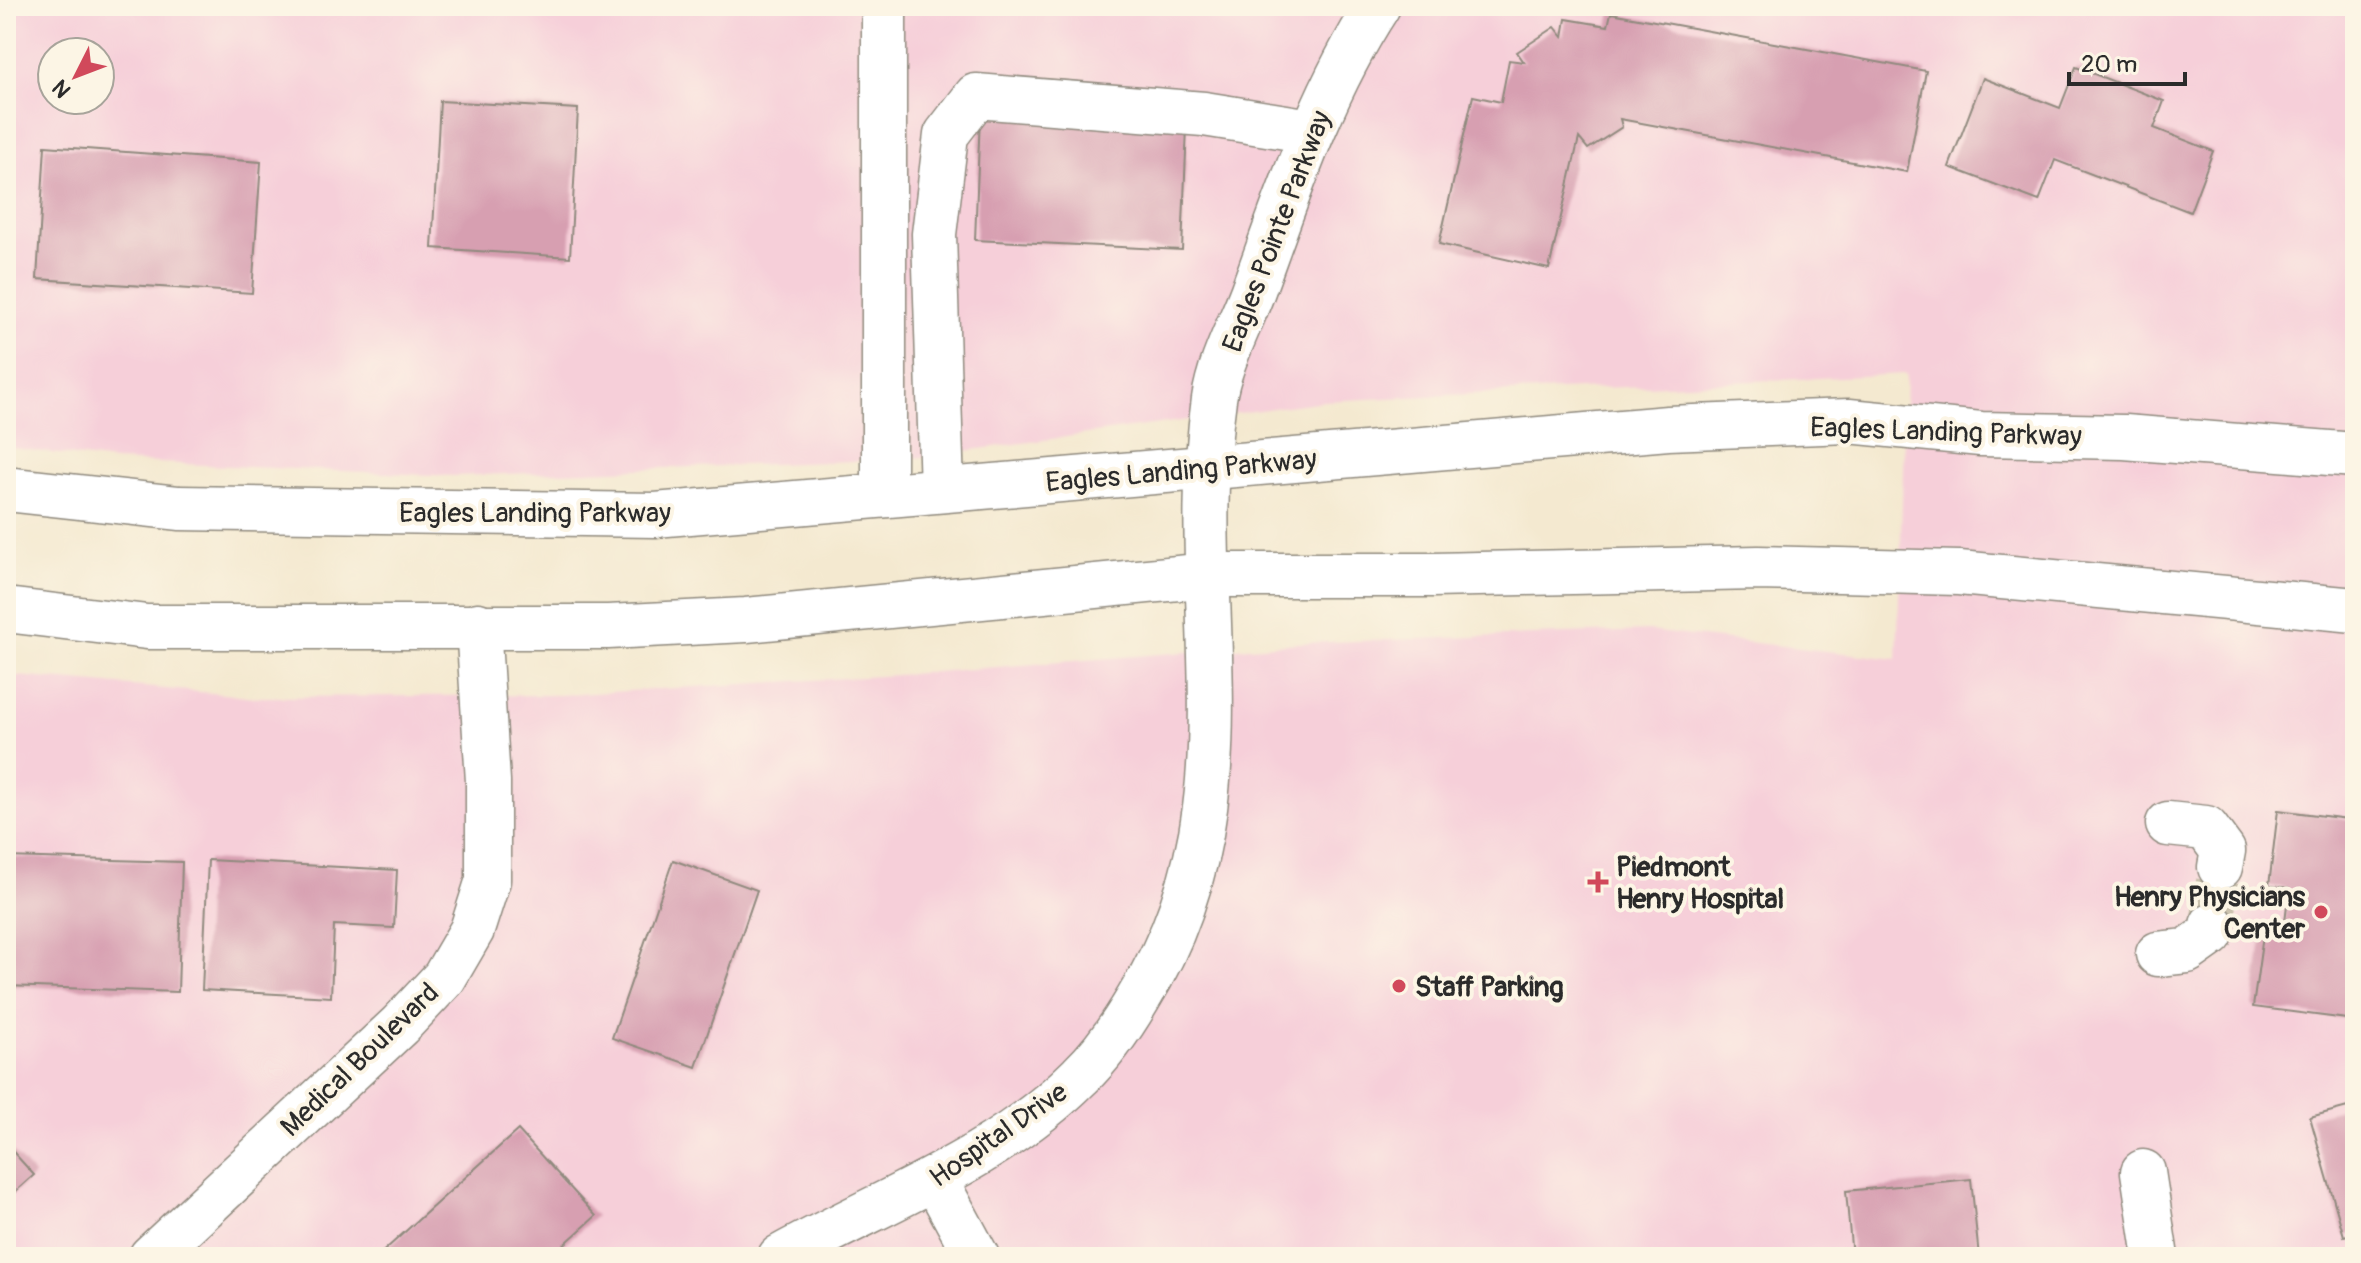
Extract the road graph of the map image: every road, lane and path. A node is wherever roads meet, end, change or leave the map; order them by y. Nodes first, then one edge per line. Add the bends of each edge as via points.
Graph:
1 (884, 6) edge
2 (1378, 6) edge
3 (1311, 131) junction
4 (2355, 455) edge
5 (1207, 467) junction
6 (6, 489) edge
7 (942, 490) junction
8 (884, 495) junction
9 (1209, 575) junction
10 (6, 610) edge
11 (2355, 610) edge
12 (478, 625) junction
13 (2168, 824) dead end
14 (2220, 867) tunnel mouth
15 (2212, 925) tunnel mouth
16 (2158, 954) dead end
17 (2143, 1172) dead end
18 (936, 1181) junction
19 (151, 1257) edge
20 (780, 1257) edge
21 (977, 1257) edge
22 (2156, 1257) edge

1 - 8 main road
2 - 3 main road, Eagles Pointe Parkway
3 - 5 main road, Eagles Pointe Parkway via 1215,394
3 - 7 main road via 1204,114 976,96 946,135 934,234
4 - 5 main road, Eagles Landing Parkway via 2124,437 1981,434 1849,421 1668,428
5 - 7 main road, Eagles Landing Parkway
5 - 9 main road, Eagles Pointe Parkway
6 - 8 main road, Eagles Landing Parkway via 179,508 655,515
7 - 8 main road, Eagles Landing Parkway
9 - 11 main road via 1758,568 1959,573
9 - 12 main road via 746,620 608,627
9 - 18 main road, Hospital Drive via 1211,741 1205,818 1189,894 1158,967 1080,1076 1019,1127
10 - 12 main road via 147,627
12 - 19 main road, Medical Boulevard via 488,880 472,930 444,978 400,1025
13 - 14 main road via 2206,828 2223,851
15 - 16 main road via 2211,934 2187,951
17 - 22 main road
18 - 20 main road, Hospital Drive
18 - 21 main road

